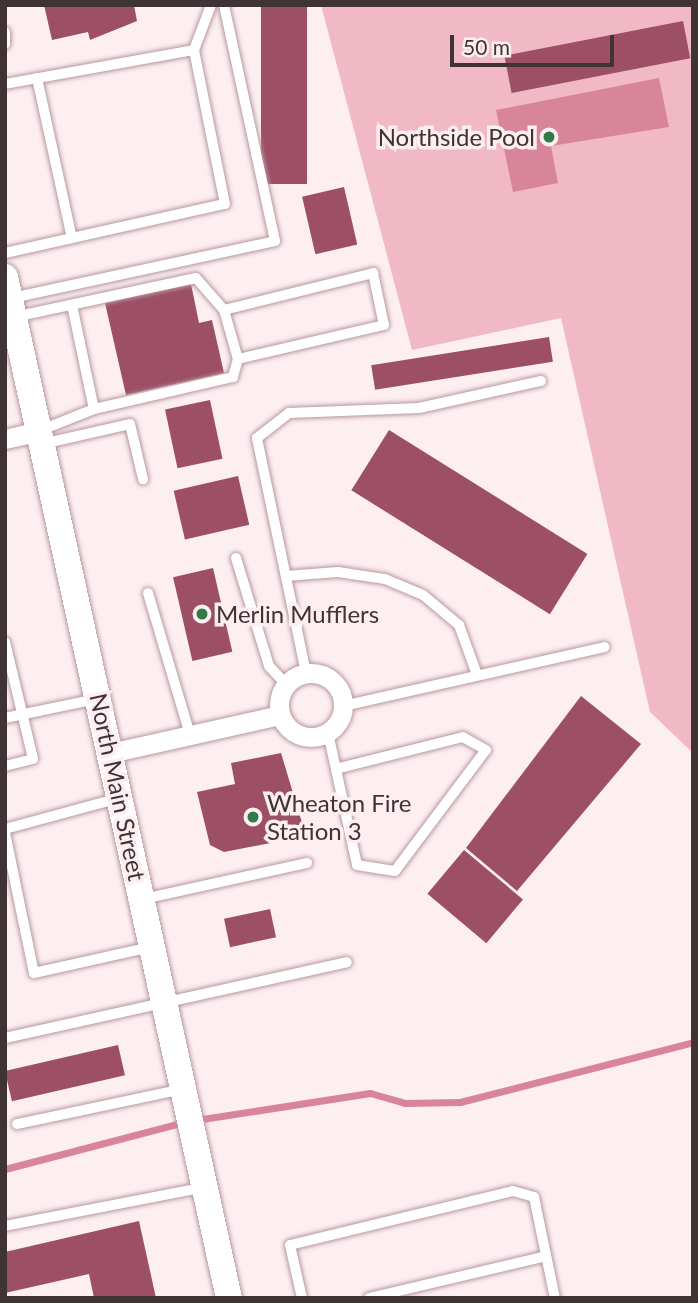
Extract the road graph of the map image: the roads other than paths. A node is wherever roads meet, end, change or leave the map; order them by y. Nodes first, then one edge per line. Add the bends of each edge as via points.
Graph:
1 (211, 5) edge
2 (224, 5) edge
3 (5, 32) edge
4 (5, 44) edge
5 (194, 50) junction
6 (37, 78) junction
7 (5, 84) edge
8 (72, 238) junction
9 (5, 253) edge
10 (10, 298) edge
11 (72, 305) junction
12 (224, 310) junction
13 (238, 359) junction
14 (541, 380) dead end
15 (94, 410) junction
16 (40, 437) junction
17 (5, 439) edge
18 (143, 479) dead end
19 (236, 558) dead end
20 (286, 576) junction
21 (148, 593) dead end
22 (5, 642) edge
23 (604, 647) dead end
24 (477, 672) junction
25 (306, 673) junction
26 (286, 684) junction
27 (98, 699) junction
28 (343, 706) junction
29 (22, 714) junction
30 (280, 715) junction
31 (5, 718) edge
32 (328, 733) junction
33 (190, 735) junction
34 (110, 753) junction
35 (5, 766) edge
36 (336, 769) junction
37 (120, 798) junction
38 (5, 831) edge
39 (307, 863) dead end
40 (142, 899) junction
41 (153, 947) junction
42 (347, 962) dead end
43 (165, 1003) junction
44 (5, 1038) edge
45 (185, 1093) junction
46 (17, 1124) dead end
47 (205, 1186) junction
48 (5, 1226) edge
49 (546, 1256) junction
50 (229, 1298) edge
51 (302, 1298) edge
52 (369, 1298) edge
53 (555, 1298) edge

1 - 5 lane
2 - 10 lane via 275,241
3 - 4 lane
5 - 6 lane
5 - 8 lane via 225,204
6 - 7 lane
6 - 8 lane
8 - 9 lane
10 - 11 lane
10 - 16 street, North Main Street
11 - 12 lane via 196,278
11 - 15 lane
12 - 13 lane
12 - 13 lane via 373,274 384,325
13 - 15 lane via 233,377
14 - 20 lane via 419,408 289,413 257,438
15 - 16 lane
16 - 17 street
16 - 18 lane via 130,424
16 - 27 street, North Main Street
19 - 26 lane via 269,666
20 - 24 lane via 350,574 423,595 459,625
20 - 25 lane
21 - 33 lane
22 - 29 lane
23 - 24 lane
24 - 28 lane
25 - 26 street
25 - 28 street via 336,685
26 - 30 street
27 - 29 lane
27 - 34 street, North Main Street
28 - 32 street
29 - 31 lane
29 - 35 lane via 33,759
30 - 32 street via 299,736
30 - 33 street
32 - 36 lane
33 - 34 street
34 - 37 street, North Main Street
36 - 36 lane via 357,865 395,871 486,750 463,737
37 - 38 lane
37 - 40 street, North Main Street
38 - 41 lane via 34,974
39 - 40 lane
40 - 41 street, North Main Street
41 - 43 street, North Main Street
42 - 43 lane
43 - 44 lane
43 - 45 street, North Main Street
45 - 46 lane
45 - 47 street, North Main Street
47 - 48 lane
47 - 50 street, North Main Street
49 - 51 lane via 534,1196 513,1191 290,1245
49 - 52 lane
49 - 53 lane

